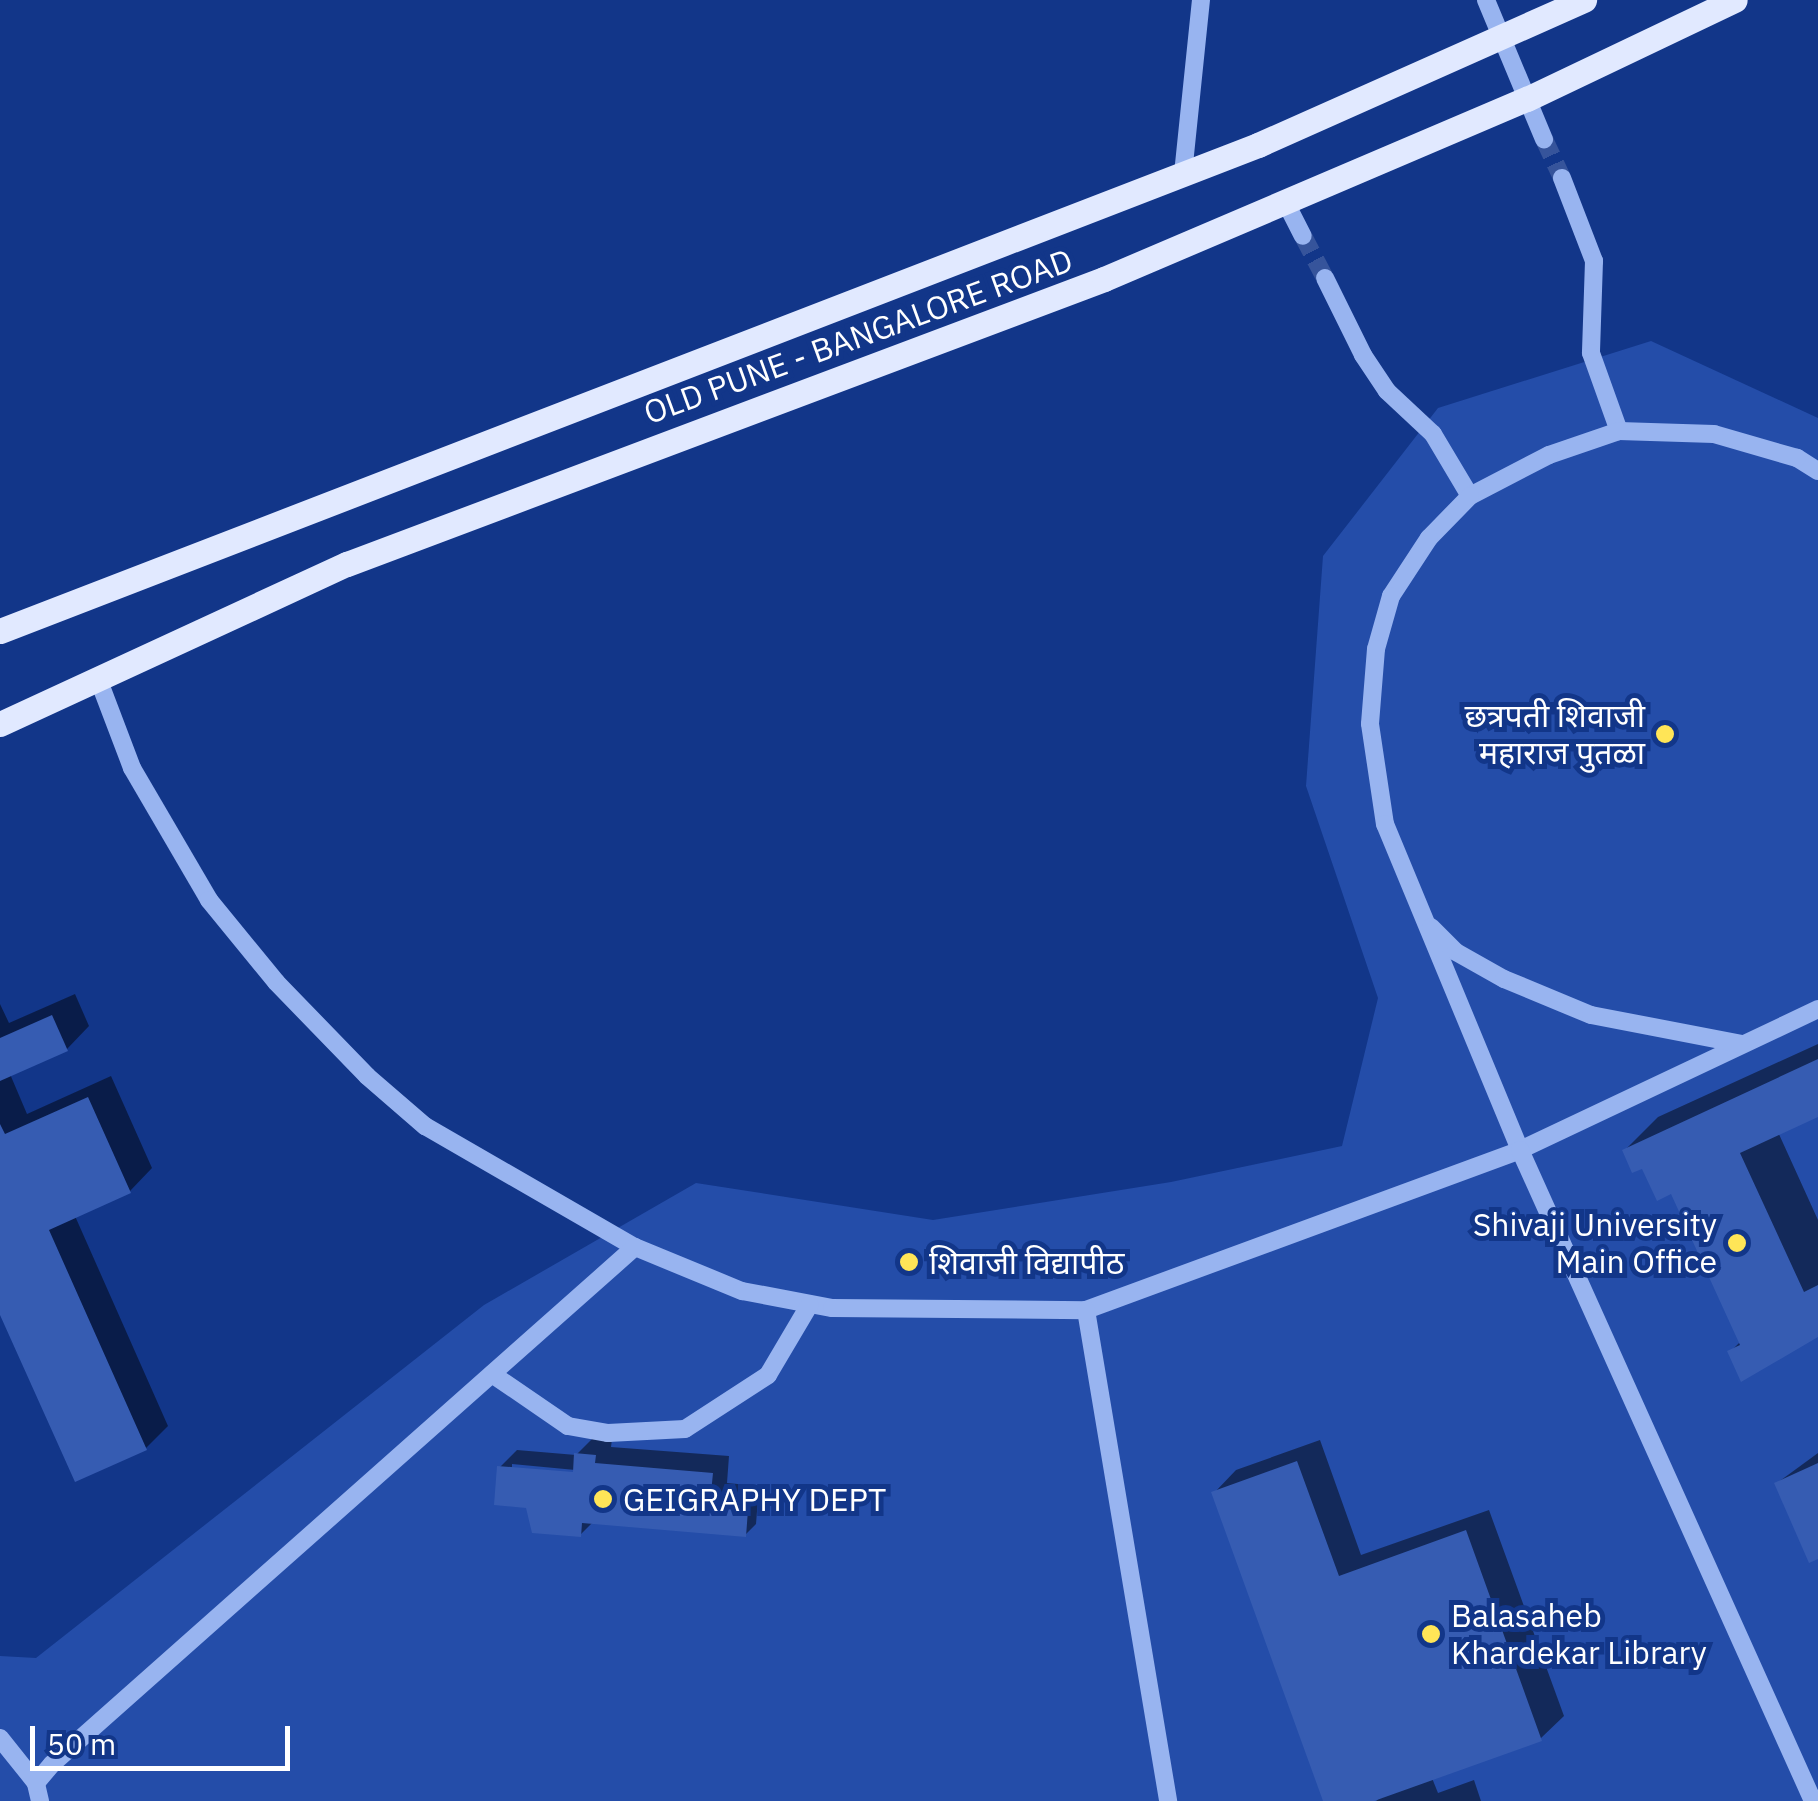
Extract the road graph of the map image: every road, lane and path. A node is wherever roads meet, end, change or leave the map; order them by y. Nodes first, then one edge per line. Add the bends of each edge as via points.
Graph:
1 (1201, 0) edge
2 (1486, 0) edge
3 (1584, 0) edge
4 (1735, 0) edge
5 (1503, 39) junction
6 (1527, 99) junction
7 (1544, 138) tunnel mouth
8 (1183, 174) junction
9 (1562, 178) tunnel mouth
10 (1285, 201) junction
11 (1303, 236) tunnel mouth
12 (1324, 278) tunnel mouth
13 (1619, 431) junction
14 (1818, 471) edge
15 (1470, 496) junction
16 (0, 631) edge
17 (99, 681) junction
18 (0, 724) edge
19 (1422, 919) junction
20 (1818, 1009) edge
21 (1743, 1044) junction
22 (1520, 1150) junction
23 (635, 1247) junction
24 (810, 1304) junction
25 (1086, 1310) junction
26 (492, 1374) junction
27 (0, 1738) edge
28 (38, 1792) edge
29 (1168, 1801) edge
30 (1813, 1801) edge

1 - 8 lane
2 - 5 lane
3 - 5 main road, OLD PUNE - BANGALORE ROAD
4 - 6 main road, OLD PUNE - BANGALORE ROAD
5 - 6 lane
5 - 8 main road, OLD PUNE - BANGALORE ROAD
6 - 7 lane
6 - 10 main road, OLD PUNE - BANGALORE ROAD
8 - 16 main road, OLD PUNE - BANGALORE ROAD
9 - 13 lane via 1594,261 1591,353
10 - 11 lane
10 - 17 main road, OLD PUNE - BANGALORE ROAD via 1104,279 347,564
12 - 15 lane via 1388,391 1433,434
13 - 14 lane via 1714,434 1797,458
13 - 15 lane via 1549,454
15 - 19 lane via 1429,538 1391,596 1376,650 1370,724 1385,824
17 - 18 main road, OLD PUNE - BANGALORE ROAD
17 - 23 lane via 132,768 170,834 210,900 276,982 426,1126
19 - 21 lane via 1456,952 1591,1015
19 - 22 lane
20 - 21 lane
21 - 22 lane
22 - 25 lane
22 - 30 lane
23 - 24 lane via 742,1292
23 - 26 lane
24 - 25 lane
24 - 26 lane via 768,1375 685,1429 608,1434 568,1426
25 - 29 lane
26 - 28 lane
27 - 28 lane

